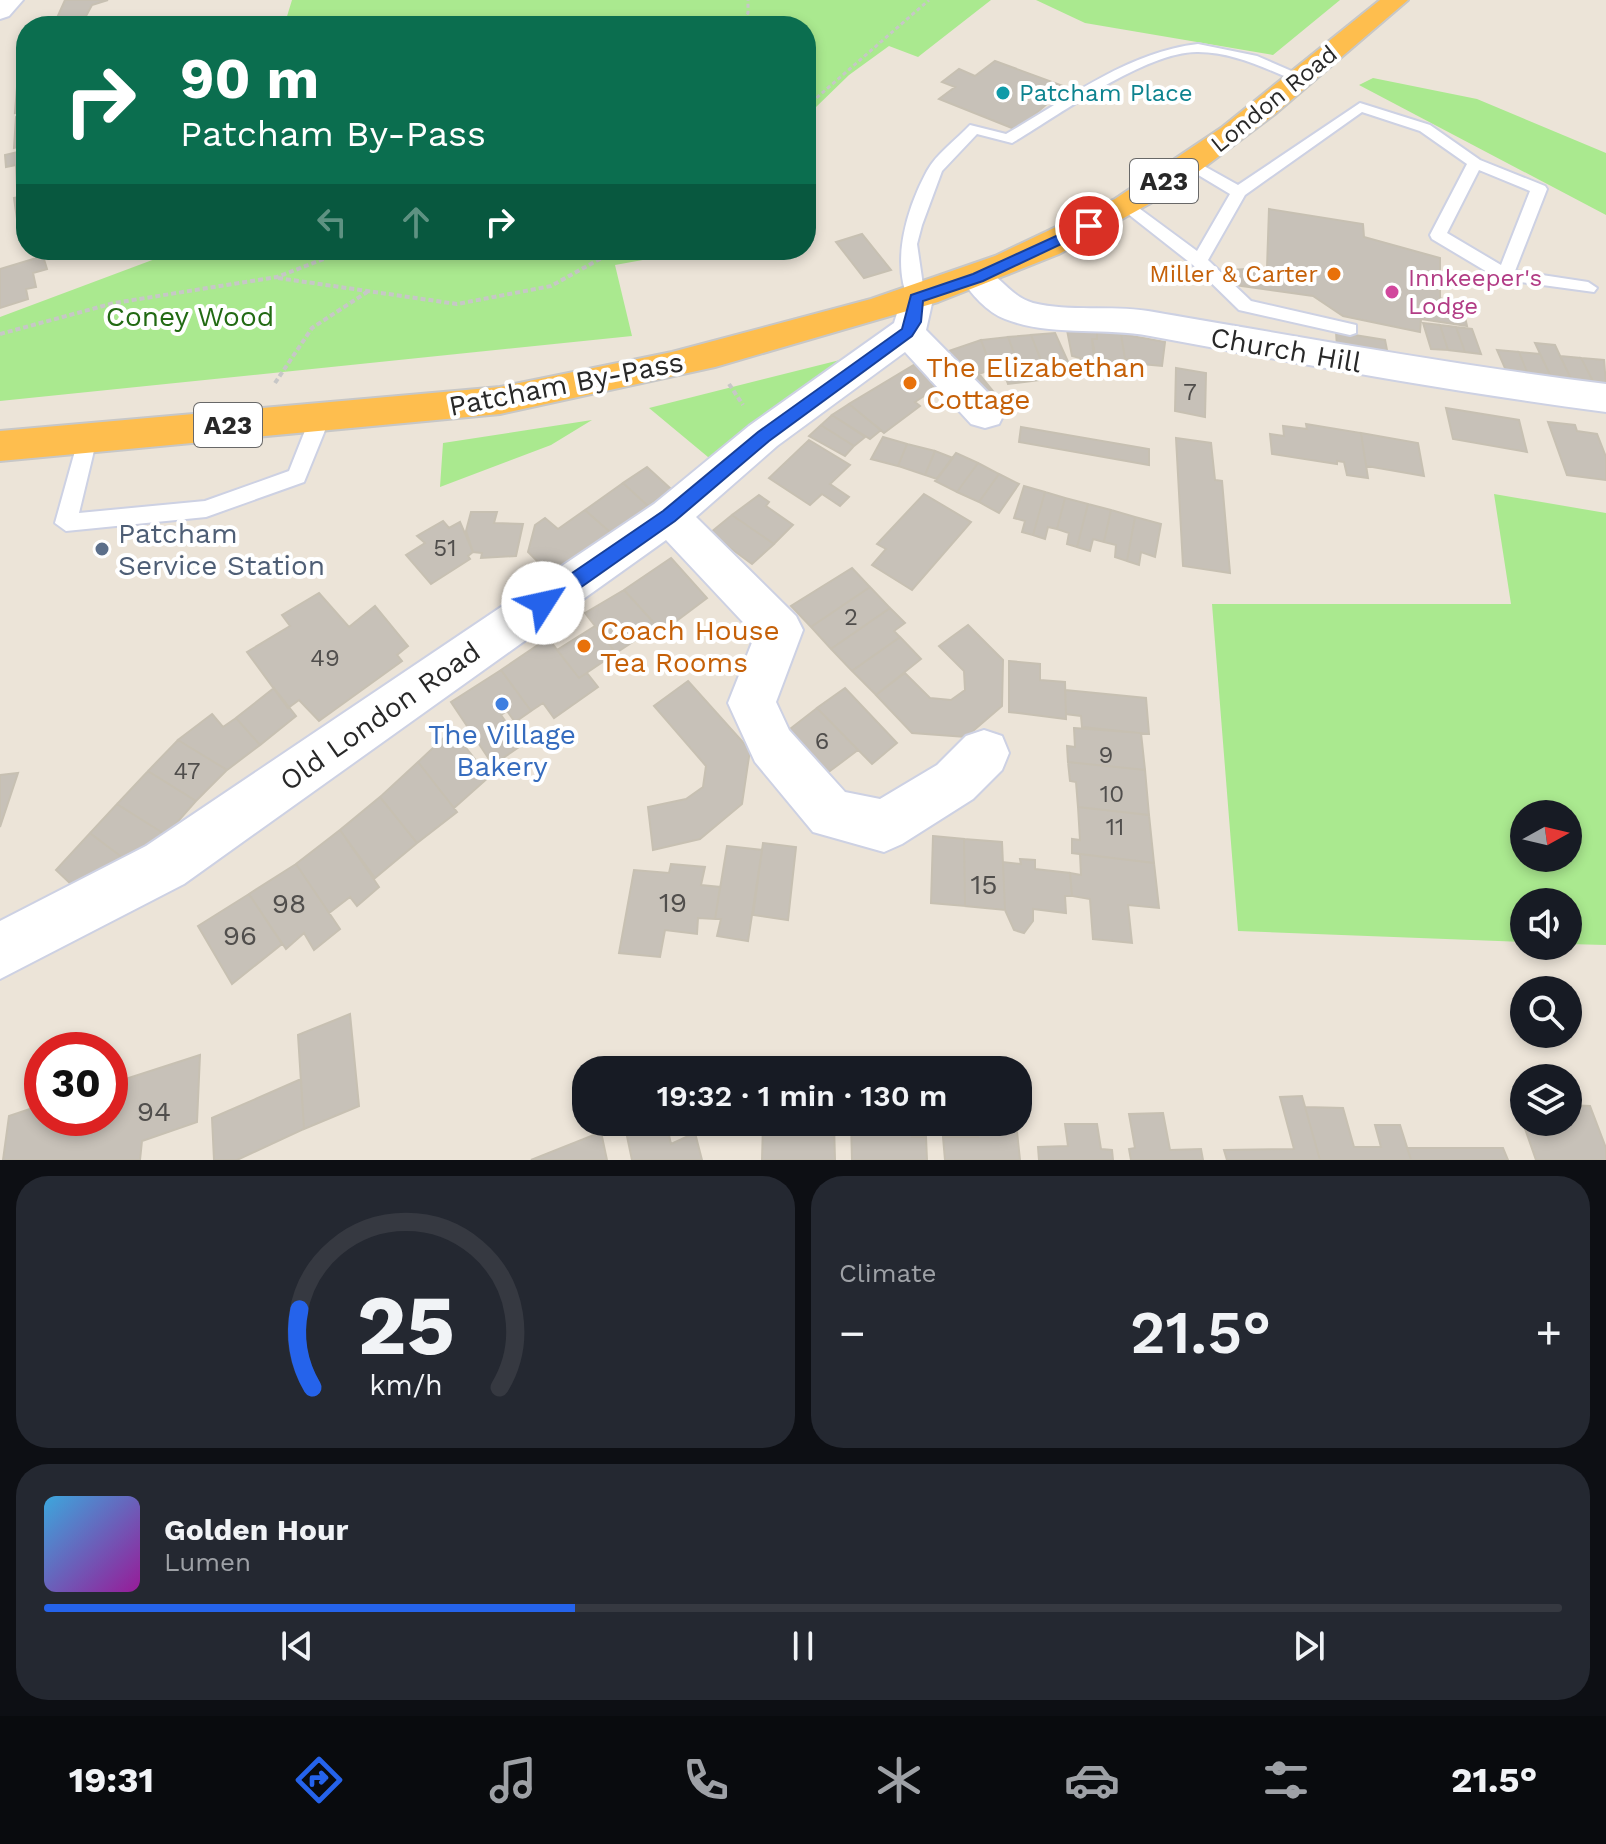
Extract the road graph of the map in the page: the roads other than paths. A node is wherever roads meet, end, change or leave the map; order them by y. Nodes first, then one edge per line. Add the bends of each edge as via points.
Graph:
1 (10, 0) edge
2 (1395, 0) edge
3 (0, 11) edge
4 (1303, 79) junction
5 (1475, 163) junction
6 (1190, 164) junction
7 (1239, 192) junction
8 (1126, 206) junction
9 (1199, 261) junction
10 (1505, 275) junction
11 (978, 278) junction
12 (1588, 288) dead end
13 (912, 315) junction
14 (1350, 329) dead end
15 (1606, 398) edge
16 (985, 414) dead end
17 (320, 418) junction
18 (87, 438) junction
19 (0, 446) edge
20 (669, 516) junction
21 (984, 753) dead end
22 (0, 951) edge

1 - 3 street
2 - 4 highway, London Road / A23
4 - 6 highway, London Road / A23
4 - 13 lane via 1247,56 1195,47 1124,70 1007,140 975,128 935,170 914,225 909,244
5 - 7 lane via 1425,128 1360,107
5 - 10 lane via 1438,235
5 - 10 lane via 1539,189
6 - 7 lane
6 - 8 highway, London Road / A23
7 - 9 lane
8 - 9 lane
8 - 11 highway, London Road / A23
9 - 14 lane via 1245,306
10 - 12 lane
11 - 13 highway, Patcham By-Pass / A23
11 - 15 street, Church Hill via 1003,303 1032,315 1107,317 1419,373
13 - 16 street
13 - 17 highway, Patcham By-Pass / A23 via 525,398
13 - 20 street, Old London Road
17 - 18 highway, Patcham By-Pass / A23
17 - 18 lane via 297,476 206,509 66,523
18 - 19 highway, Patcham By-Pass / A23
20 - 21 street via 780,630 752,703 772,746 831,814 884,826 955,782
20 - 22 street, Old London Road via 165,865

